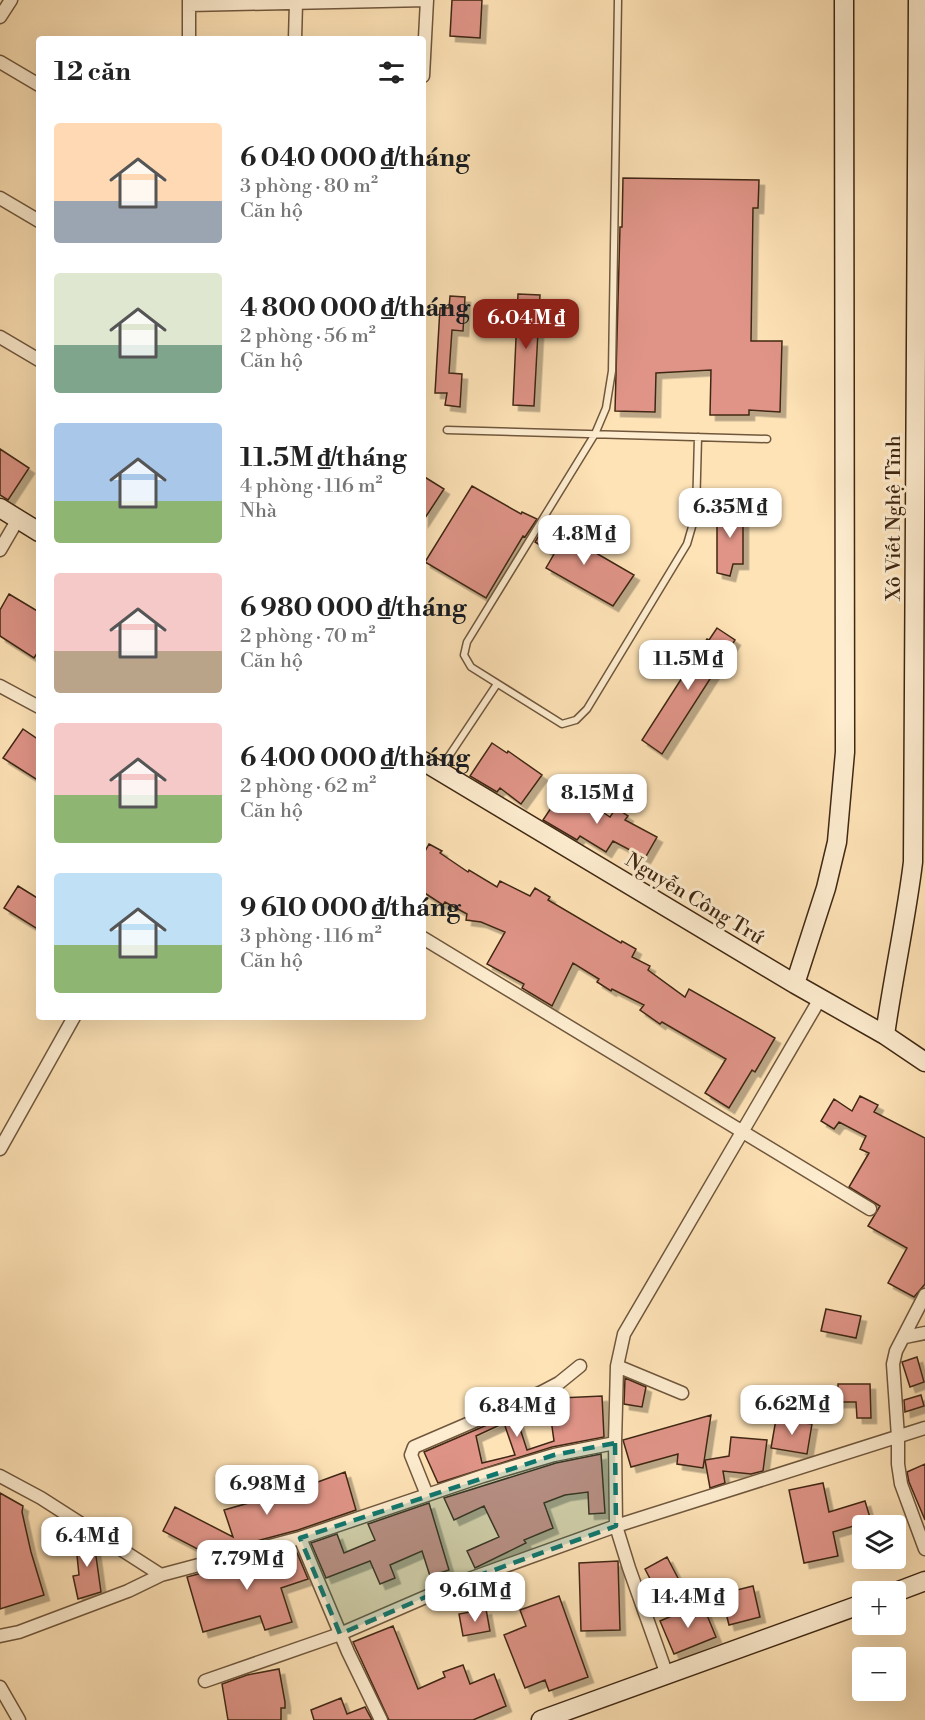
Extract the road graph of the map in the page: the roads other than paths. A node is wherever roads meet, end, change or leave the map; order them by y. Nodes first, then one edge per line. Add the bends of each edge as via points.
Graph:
1 (10, 0) edge
2 (427, 0) edge
3 (618, 0) edge
4 (844, 0) edge
5 (918, 0) edge
6 (189, 3) edge
7 (296, 3) junction
8 (0, 17) edge
9 (189, 36) edge
10 (295, 36) edge
11 (425, 36) edge
12 (0, 62) edge
13 (36, 83) edge
14 (0, 198) edge
15 (36, 219) edge
16 (0, 337) edge
17 (36, 358) edge
18 (447, 430) dead end
19 (595, 434) junction
20 (698, 437) junction
21 (767, 439) dead end
22 (0, 508) edge
23 (18, 519) junction
24 (36, 530) edge
25 (0, 550) edge
26 (497, 684) junction
27 (0, 686) edge
28 (36, 705) edge
29 (426, 763) edge
30 (439, 771) junction
31 (426, 940) edge
32 (795, 984) junction
33 (821, 997) junction
34 (72, 1020) edge
35 (885, 1035) junction
36 (925, 1062) edge
37 (742, 1133) junction
38 (0, 1149) edge
39 (870, 1209) dead end
40 (925, 1295) edge
41 (925, 1333) edge
42 (904, 1337) junction
43 (580, 1366) dead end
44 (617, 1366) junction
45 (682, 1393) dead end
46 (925, 1428) edge
47 (898, 1437) junction
48 (615, 1443) junction
49 (0, 1476) edge
50 (427, 1495) junction
51 (616, 1526) junction
52 (300, 1538) junction
53 (925, 1549) edge
54 (161, 1575) junction
55 (925, 1581) edge
56 (906, 1588) edge
57 (852, 1608) edge
58 (340, 1634) junction
59 (0, 1636) edge
60 (667, 1675) junction
61 (205, 1681) dead end
62 (0, 1688) edge
63 (19, 1720) edge
64 (381, 1720) edge
65 (542, 1720) edge

1 - 8 street
2 - 7 street
2 - 11 street
3 - 19 lane via 612,371 606,408
4 - 32 street via 845,752 837,842
5 - 35 street, Xô Viết Nghệ Tĩnh via 913,862
6 - 7 street
6 - 9 street
7 - 10 street
12 - 13 street
14 - 15 street
16 - 17 street
18 - 19 lane
19 - 20 lane
19 - 26 lane via 467,642 464,655 471,667
20 - 21 lane
20 - 26 lane via 696,513 687,544 587,709 576,720 562,724
22 - 23 street
23 - 24 street
23 - 25 street
26 - 30 lane
27 - 28 street
29 - 30 street, Nguyễn Công Trứ
30 - 32 street, Nguyễn Công Trứ
31 - 37 street
32 - 33 street, Nguyễn Công Trứ
33 - 35 street, Nguyễn Công Trứ
33 - 37 street
34 - 38 street
35 - 36 street, Nguyễn Công Trứ
37 - 39 street
37 - 44 street via 624,1334
40 - 42 street
41 - 42 street
42 - 47 street via 893,1364
43 - 50 street via 542,1392 414,1447 411,1455
44 - 45 street
44 - 48 street
46 - 47 street
47 - 51 street
47 - 53 street via 901,1484
48 - 50 street via 554,1455
48 - 51 street
49 - 54 street via 42,1498
50 - 52 street
51 - 58 street via 458,1583
51 - 60 street
52 - 54 street
52 - 58 street
54 - 59 street via 128,1591
55 - 56 street
57 - 60 street
58 - 61 street
58 - 64 street
60 - 65 street
62 - 63 street

